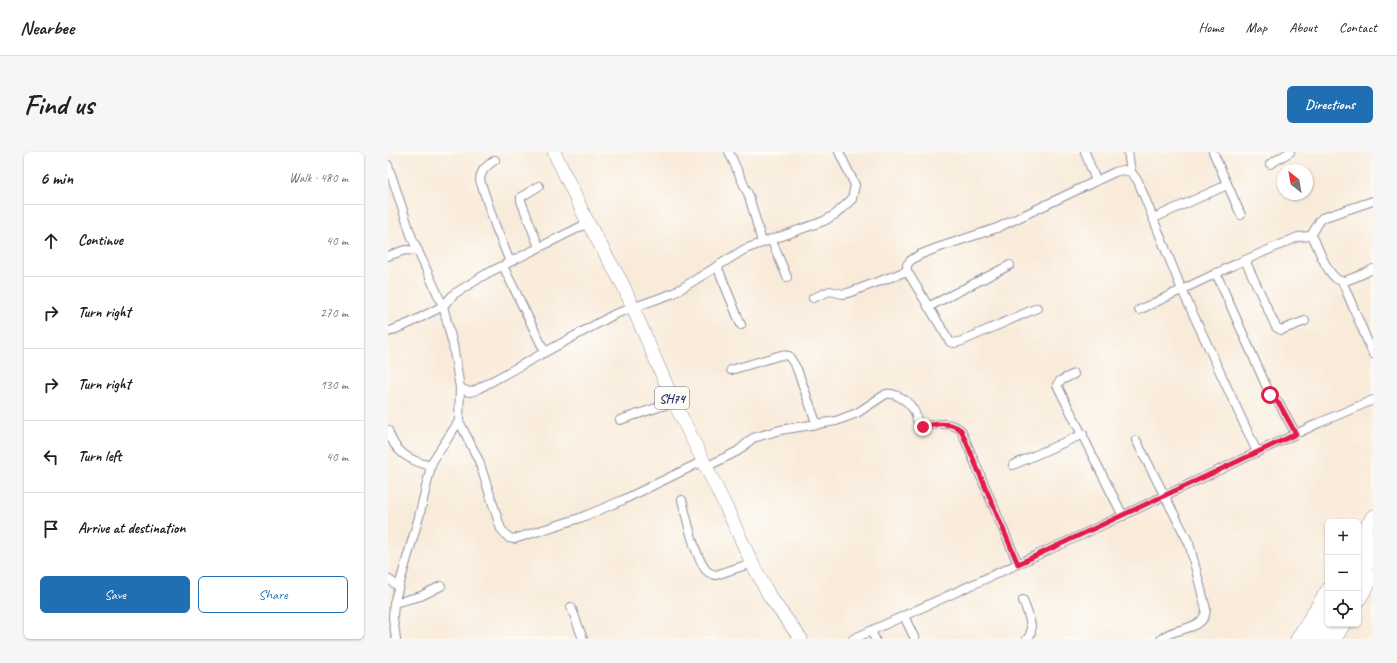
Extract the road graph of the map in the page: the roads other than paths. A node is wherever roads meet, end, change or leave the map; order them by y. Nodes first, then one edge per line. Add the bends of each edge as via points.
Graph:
1 (554, 152) edge
2 (729, 152) edge
3 (838, 152) edge
4 (1085, 152) edge
5 (1128, 152) edge
6 (1212, 152) edge
7 (1290, 152) edge
8 (495, 160) dead end
9 (1270, 164) dead end
10 (388, 165) edge
11 (1131, 172) junction
12 (1096, 181) junction
13 (1227, 185) junction
14 (539, 186) dead end
15 (1373, 201) edge
16 (1241, 215) dead end
17 (1154, 218) junction
18 (588, 223) junction
19 (1311, 236) junction
20 (771, 239) junction
21 (762, 242) junction
22 (539, 248) junction
23 (418, 251) junction
24 (388, 256) edge
25 (1245, 260) junction
26 (507, 264) junction
27 (1010, 265) dead end
28 (716, 266) junction
29 (1373, 269) edge
30 (907, 270) junction
31 (1216, 273) junction
32 (787, 277) dead end
33 (1342, 281) junction
34 (1182, 290) junction
35 (813, 298) dead end
36 (442, 306) junction
37 (634, 307) junction
38 (928, 307) junction
39 (1038, 308) dead end
40 (1140, 310) dead end
41 (1305, 321) dead end
42 (741, 326) dead end
43 (388, 332) edge
44 (545, 352) junction
45 (1373, 354) edge
46 (731, 370) dead end
47 (1074, 374) dead end
48 (460, 388) junction
49 (1373, 400) edge
50 (674, 402) junction
51 (620, 420) dead end
52 (459, 421) junction
53 (818, 425) junction
54 (389, 434) edge
55 (1082, 434) junction
56 (1296, 434) junction
57 (1136, 440) dead end
58 (1257, 452) junction
59 (704, 464) junction
60 (1013, 465) dead end
61 (431, 466) junction
62 (1164, 496) junction
63 (682, 500) dead end
64 (1123, 516) junction
65 (1373, 516) edge
66 (1361, 535) edge
67 (1373, 537) edge
68 (1361, 557) edge
69 (1373, 557) edge
70 (752, 563) junction
71 (1018, 564) junction
72 (1361, 575) edge
73 (1373, 577) edge
74 (388, 579) edge
75 (398, 586) junction
76 (441, 586) dead end
77 (1327, 591) edge
78 (1361, 596) edge
79 (1023, 600) dead end
80 (394, 602) junction
81 (571, 607) dead end
82 (1325, 614) edge
83 (904, 616) junction
84 (1329, 627) edge
85 (1342, 627) edge
86 (871, 631) junction
87 (396, 639) edge
88 (583, 639) edge
89 (801, 639) edge
90 (853, 639) edge
91 (875, 639) edge
92 (915, 639) edge
93 (1027, 639) edge
94 (1161, 639) edge
95 (1297, 639) edge
96 (1310, 639) edge
97 (1322, 639) edge
98 (1335, 639) edge

1 - 18 main road, SH74
2 - 21 street via 749,196
3 - 20 street via 855,185 852,199 844,209 824,221
4 - 12 street
5 - 11 street
6 - 13 street
7 - 9 street
8 - 26 street via 485,167 480,180
10 - 23 street
11 - 12 street via 1123,170
11 - 17 street via 1138,181
12 - 30 street via 997,228 920,255 910,261
13 - 16 street
13 - 17 street
14 - 22 street via 521,197 521,201
15 - 19 street via 1322,218
17 - 34 street
18 - 22 street
18 - 37 main road, SH74 via 612,262
19 - 25 street via 1298,237
19 - 33 street via 1331,274 1336,280
20 - 21 street
20 - 32 street
21 - 28 street
22 - 26 street
23 - 24 street via 405,250
23 - 36 street
25 - 31 street
25 - 41 street via 1276,327 1281,330
26 - 36 street via 454,294
26 - 44 street
27 - 38 street
28 - 37 street via 674,292
28 - 42 street
29 - 33 street
30 - 35 street via 842,294 830,291
30 - 38 street
31 - 34 street
31 - 56 street via 1268,390 1280,405
33 - 45 street
34 - 40 street
34 - 58 street
36 - 43 street
36 - 48 street via 453,345
37 - 44 street via 609,317
37 - 50 main road, SH74
38 - 39 street via 946,338 954,343
44 - 48 street via 474,391 469,392
46 - 53 street via 781,355 790,356
47 - 55 street via 1057,385
48 - 52 street
49 - 56 street
50 - 51 street
50 - 59 main road, SH74
52 - 59 street via 479,461 501,529 509,538 514,539 580,518
52 - 61 street
53 - 59 street via 780,430 753,438 738,451
53 - 71 street via 847,418 891,393 913,409 920,427 938,424 958,428
54 - 61 street via 398,450 408,459
55 - 60 street
55 - 64 street
56 - 58 street
57 - 62 street
58 - 62 street
59 - 70 main road, SH74
61 - 75 street
62 - 64 street
62 - 94 street via 1189,543 1205,614 1198,624
63 - 70 street via 698,554 709,574 716,575
64 - 71 street
65 - 66 main road
67 - 68 main road
69 - 72 main road
70 - 89 main road, SH74 via 770,597
71 - 83 street
73 - 78 main road
74 - 75 street
75 - 80 street
76 - 80 street via 421,596
77 - 95 main road
79 - 93 street via 1031,630
80 - 87 street via 392,618
81 - 88 street
82 - 96 main road
83 - 86 street
83 - 92 street
84 - 97 main road
85 - 98 main road
86 - 90 street
86 - 91 street

